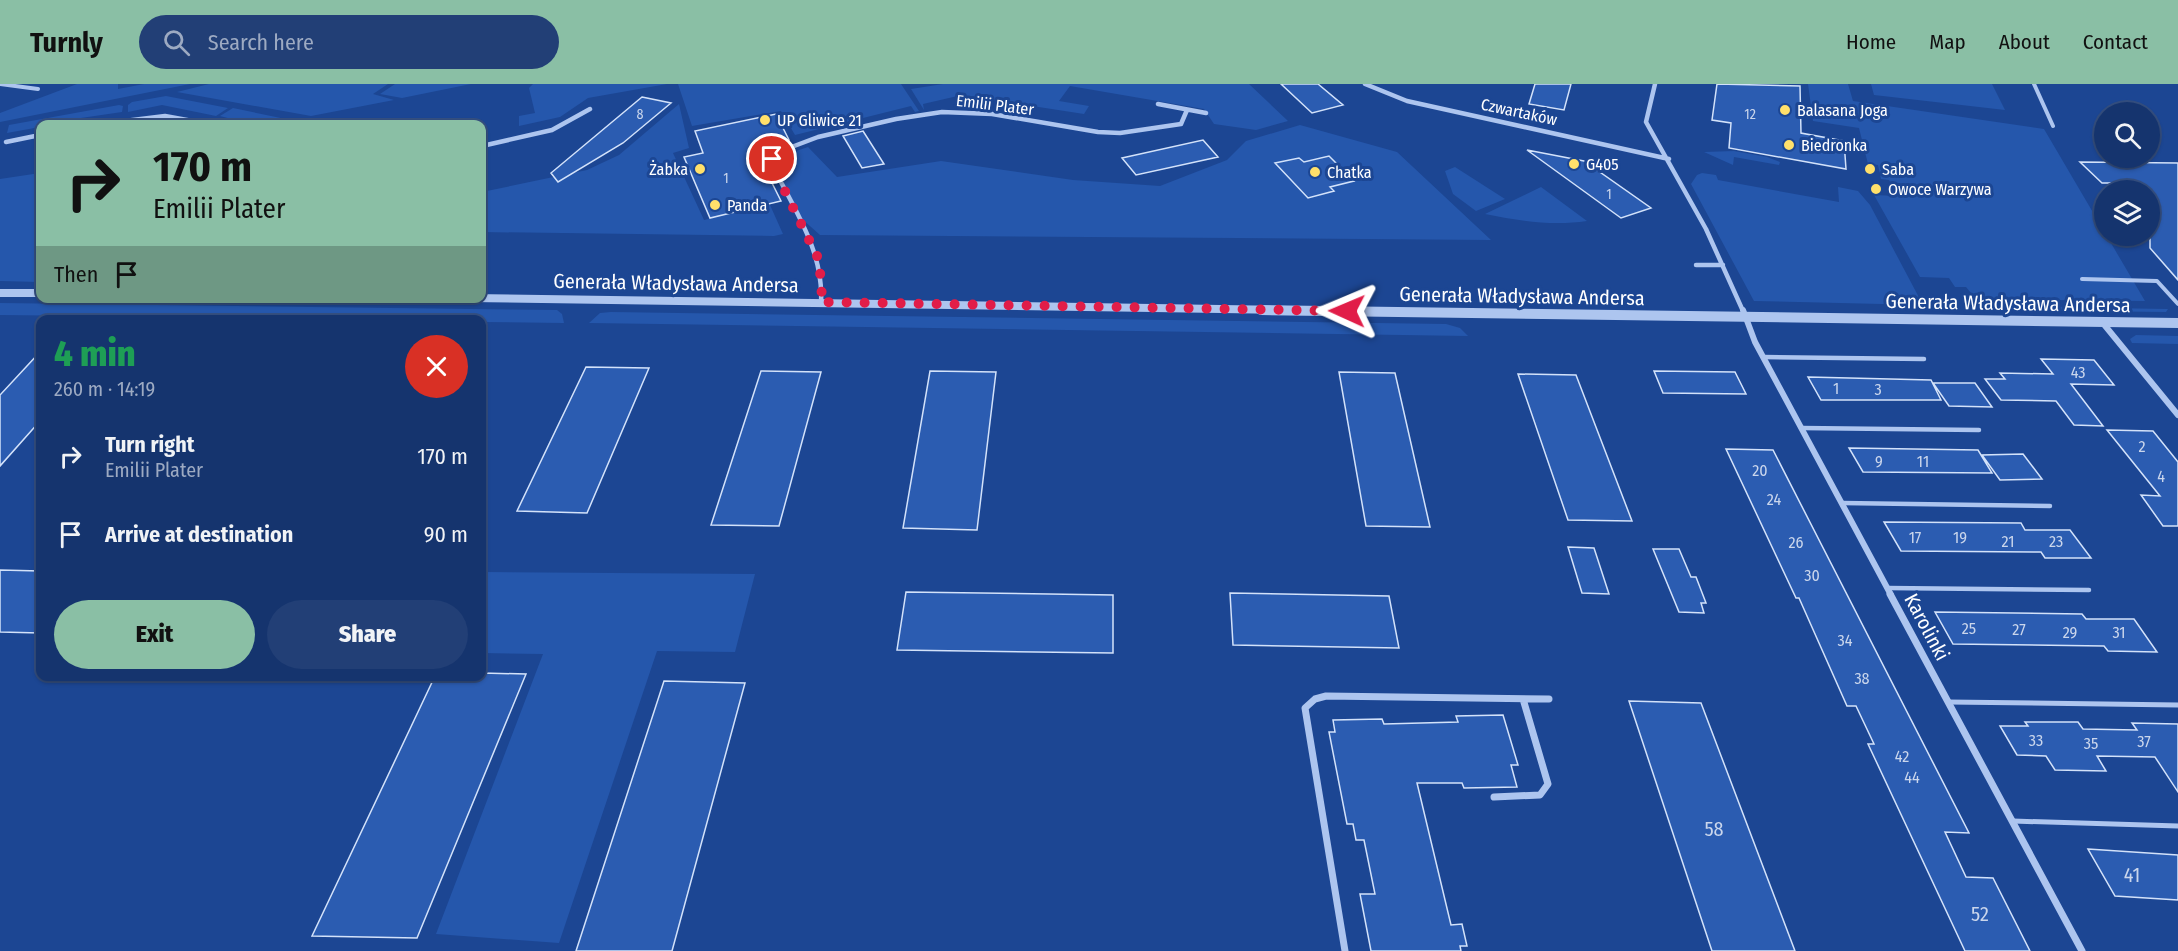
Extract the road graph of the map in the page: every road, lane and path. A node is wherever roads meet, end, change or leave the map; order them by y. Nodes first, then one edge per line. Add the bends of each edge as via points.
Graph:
1 (0, 84) edge
2 (1365, 84) edge
3 (1655, 84) edge
4 (2034, 84) edge
5 (38, 89) dead end
6 (1158, 104) dead end
7 (590, 109) dead end
8 (1187, 110) junction
9 (1206, 113) dead end
10 (132, 120) edge
11 (187, 120) edge
12 (2053, 126) dead end
13 (36, 136) edge
14 (6, 142) dead end
15 (486, 145) edge
16 (1670, 159) junction
17 (1696, 265) dead end
18 (1723, 265) junction
19 (2082, 279) dead end
20 (0, 293) edge
21 (36, 294) edge
22 (486, 298) edge
23 (821, 302) junction
24 (2178, 304) edge
25 (1746, 318) junction
26 (2102, 322) junction
27 (2178, 323) edge
28 (1763, 357) junction
29 (1924, 359) dead end
30 (2178, 415) edge
31 (1801, 428) junction
32 (1979, 430) dead end
33 (1842, 503) junction
34 (2050, 506) dead end
35 (1887, 588) junction
36 (2089, 591) dead end
37 (1523, 699) junction
38 (1549, 699) dead end
39 (1948, 702) junction
40 (2178, 705) edge
41 (1494, 797) dead end
42 (2013, 821) junction
43 (2178, 826) edge
44 (1345, 951) edge
45 (2082, 951) edge

1 - 5 lane
2 - 16 street, Czwartaków via 1407,101
3 - 16 street via 1646,122
4 - 12 lane
6 - 8 street
7 - 15 street via 555,129
8 - 9 street
8 - 23 street, Emilii Plater via 1181,124 1120,133 956,110 834,134 784,149 771,163 817,256
10 - 11 street via 165,116
13 - 14 street
16 - 18 street
17 - 18 street
18 - 25 street
19 - 24 lane via 2157,280
20 - 21 street
22 - 23 street, Generała Władysława Andersa
23 - 25 street, Generała Władysława Andersa
25 - 26 street, Generała Władysława Andersa
25 - 28 street, Karolinki
26 - 27 street, Generała Władysława Andersa
26 - 30 street
28 - 29 lane
28 - 31 street, Karolinki
31 - 32 lane
31 - 33 street, Karolinki
33 - 34 lane
33 - 35 street, Karolinki
35 - 36 lane
35 - 39 street, Karolinki
37 - 38 street
37 - 41 street via 1548,784 1540,795
37 - 44 street via 1326,696 1305,708
39 - 40 lane
39 - 42 street, Karolinki
42 - 43 lane
42 - 45 street, Karolinki

